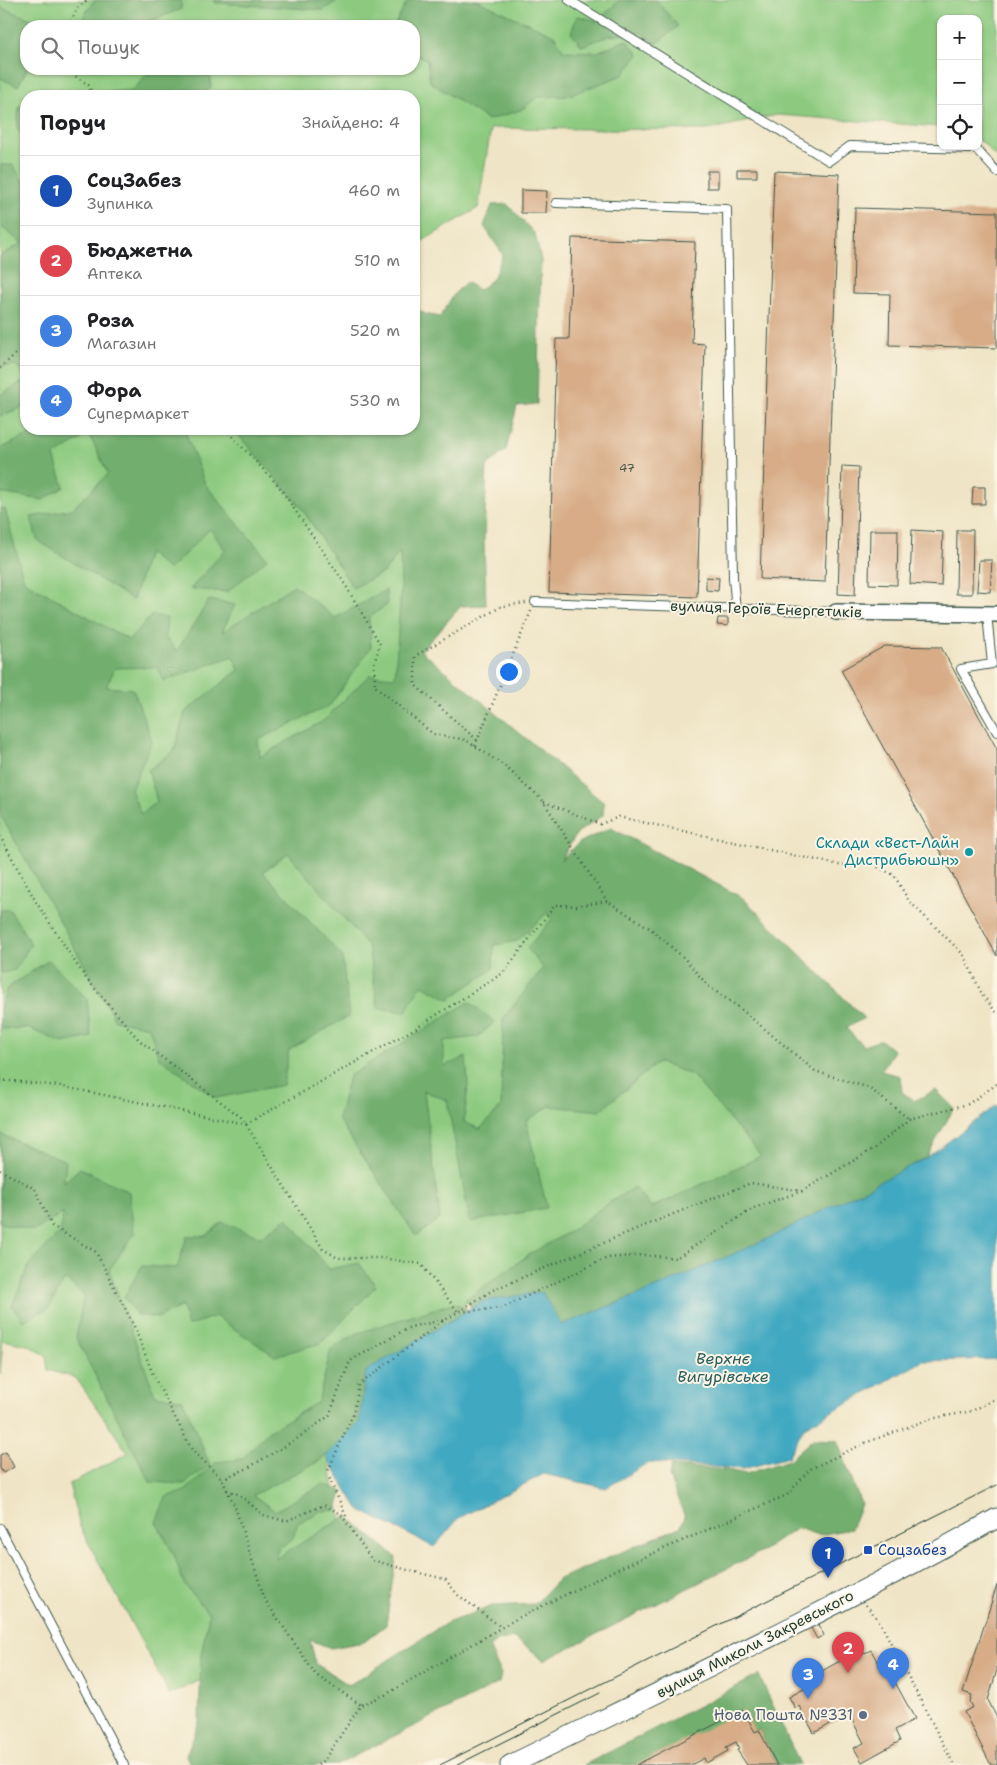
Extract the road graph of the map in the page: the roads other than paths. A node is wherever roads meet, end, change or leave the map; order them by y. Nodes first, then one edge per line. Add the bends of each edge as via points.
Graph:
1 (569, 0) edge
2 (997, 172) edge
3 (556, 203) dead end
4 (535, 602) road end
5 (736, 609) junction
6 (836, 612) joint
7 (992, 614) edge
8 (997, 732) edge
9 (997, 1518) edge
10 (0, 1528) edge
11 (124, 1765) edge
12 (510, 1765) edge

1 - 2 lane via 829,161 850,146 976,149
3 - 5 lane via 727,209
4 - 5 lane, вулиця Героїв Енергетиків
5 - 6 lane, вулиця Героїв Енергетиків
6 - 7 street, вулиця Героїв Енергетиків
7 - 8 lane via 992,664 961,669
9 - 12 street, вулиця Миколи Закревського via 838,1604
10 - 11 lane

